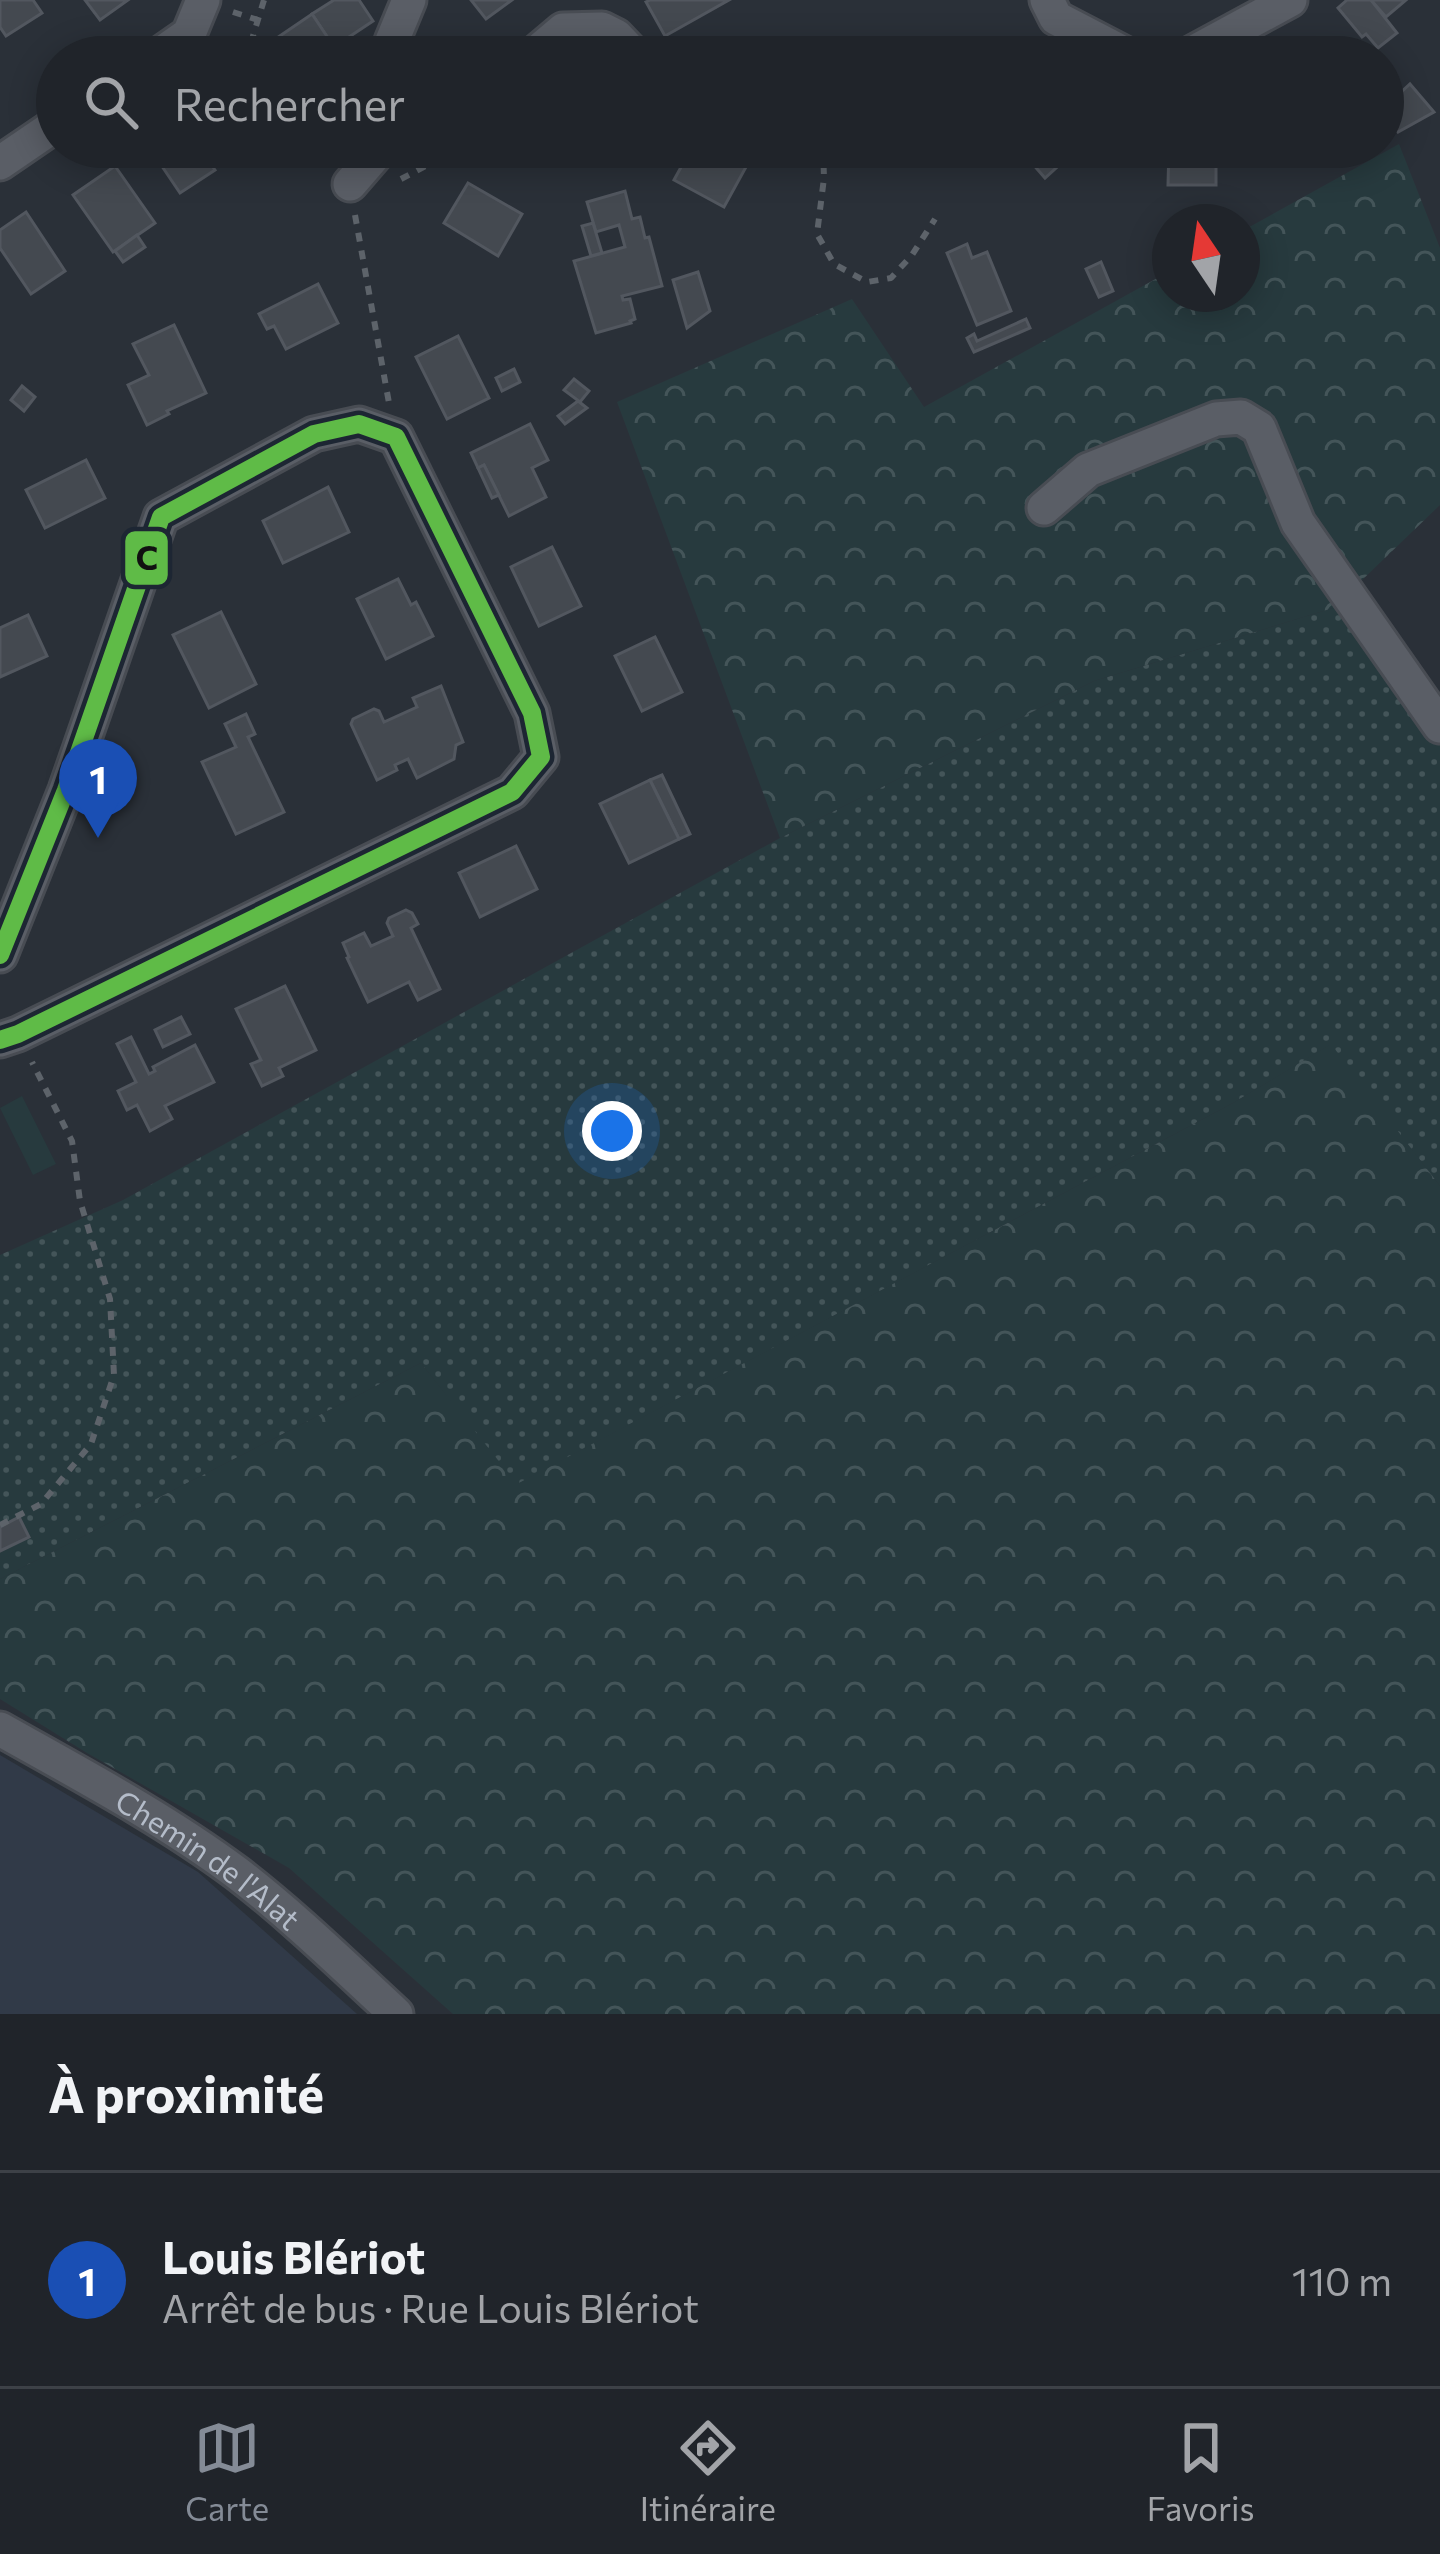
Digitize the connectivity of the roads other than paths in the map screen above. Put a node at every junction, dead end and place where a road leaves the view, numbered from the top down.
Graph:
1 (203, 0) edge
2 (409, 0) edge
3 (1047, 0) edge
4 (1290, 0) edge
5 (595, 15) edge
6 (186, 36) edge
7 (394, 36) edge
8 (555, 36) edge
9 (1091, 36) edge
10 (1224, 36) edge
11 (36, 138) edge
12 (0, 163) edge
13 (368, 168) edge
14 (351, 195) road end
15 (1044, 508) dead end
16 (1440, 726) edge
17 (0, 955) edge
18 (9, 1037) edge
19 (0, 1729) edge
20 (397, 2014) edge

1 - 6 street
2 - 7 street
3 - 9 street
4 - 10 street
5 - 8 street
11 - 12 street
13 - 14 street
15 - 16 street
17 - 18 street
19 - 20 street, Chemin de l'Alat

